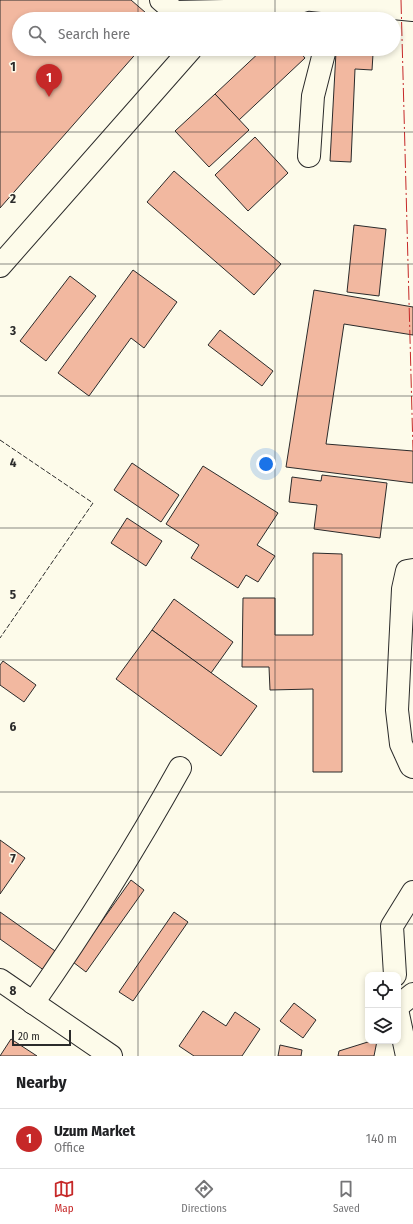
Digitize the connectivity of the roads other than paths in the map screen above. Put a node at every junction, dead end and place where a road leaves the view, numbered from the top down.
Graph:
1 (161, 0) edge
2 (306, 0) edge
3 (312, 0) edge
4 (250, 5) edge
5 (413, 10) edge
6 (335, 11) edge
7 (175, 12) edge
8 (230, 12) edge
9 (185, 56) edge
10 (323, 56) edge
11 (309, 156) dead end
12 (0, 266) edge
13 (413, 570) edge
14 (413, 767) edge
15 (180, 768) dead end
16 (413, 892) edge
17 (395, 972) edge
18 (0, 980) edge
19 (413, 994) edge
20 (33, 1002) junction
21 (401, 1004) edge
22 (401, 1028) edge
23 (111, 1056) edge
24 (407, 1056) edge

1 - 7 main road
2 - 4 main road
3 - 6 main road
4 - 8 main road
5 - 6 main road
9 - 12 main road
10 - 11 main road
13 - 14 main road
15 - 20 main road
16 - 17 main road
18 - 20 main road
19 - 21 main road
20 - 23 main road
22 - 24 main road

